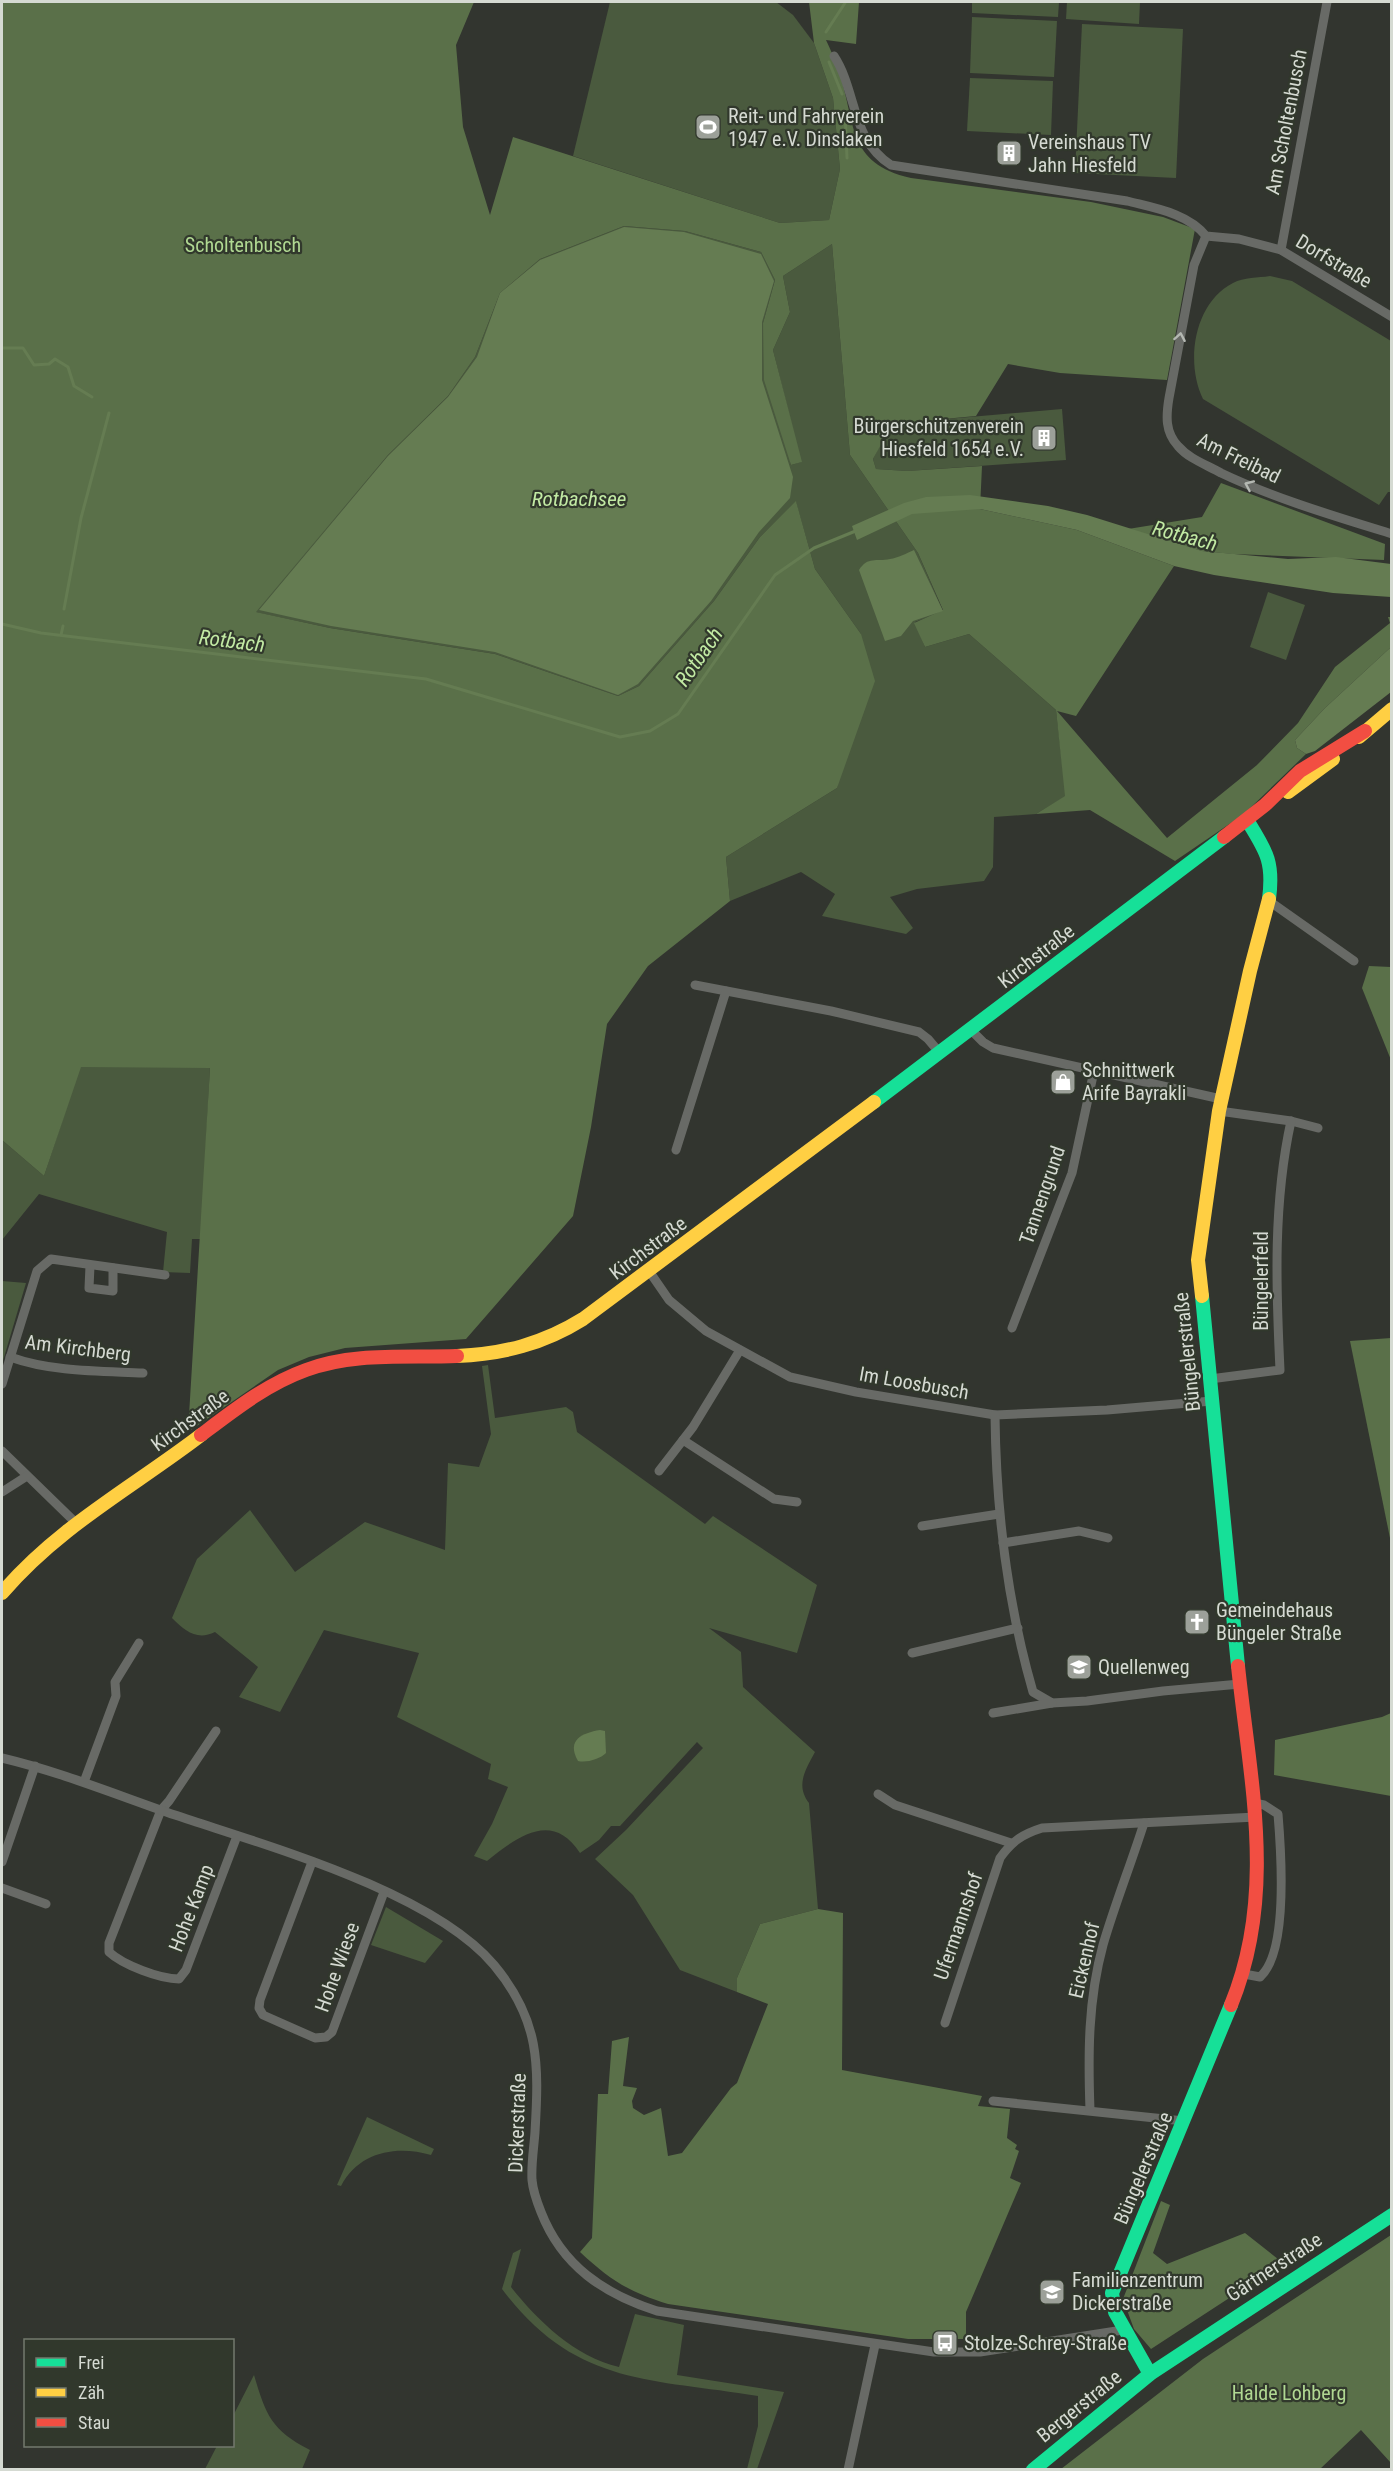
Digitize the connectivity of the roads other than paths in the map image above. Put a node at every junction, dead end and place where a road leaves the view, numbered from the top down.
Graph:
1 (1327, 2) edge
2 (834, 56) dead end
3 (1206, 236) junction
4 (1281, 250) junction
5 (1392, 317) edge
6 (1392, 534) edge
7 (1392, 710) edge
8 (1247, 820) junction
9 (1269, 901) junction
10 (1354, 962) dead end
11 (695, 985) dead end
12 (726, 991) junction
13 (972, 1030) junction
14 (939, 1052) junction
15 (1094, 1071) junction
16 (1220, 1105) junction
17 (1291, 1121) junction
18 (1317, 1128) dead end
19 (676, 1150) dead end
20 (90, 1266) junction
21 (113, 1268) junction
22 (649, 1271) junction
23 (165, 1275) dead end
24 (1012, 1328) dead end
25 (740, 1350) junction
26 (10, 1357) junction
27 (143, 1373) dead end
28 (1210, 1379) junction
29 (2, 1384) edge
30 (1212, 1401) junction
31 (995, 1415) junction
32 (683, 1440) junction
33 (2, 1451) edge
34 (659, 1471) dead end
35 (27, 1476) junction
36 (2, 1491) edge
37 (797, 1502) dead end
38 (999, 1514) junction
39 (77, 1524) junction
40 (922, 1526) dead end
41 (1108, 1538) dead end
42 (1003, 1544) junction
43 (2, 1593) edge
44 (1018, 1628) junction
45 (139, 1643) dead end
46 (912, 1653) dead end
47 (1240, 1684) junction
48 (1052, 1703) junction
49 (993, 1713) dead end
50 (216, 1731) dead end
51 (2, 1758) edge
52 (35, 1766) junction
53 (84, 1782) junction
54 (878, 1794) dead end
55 (161, 1810) junction
56 (1255, 1810) junction
57 (1144, 1823) junction
58 (237, 1836) junction
59 (1011, 1843) junction
60 (2, 1862) edge
61 (312, 1862) junction
62 (2, 1888) edge
63 (384, 1892) junction
64 (46, 1904) dead end
65 (1244, 1974) junction
66 (945, 2023) dead end
67 (993, 2101) dead end
68 (1090, 2110) junction
69 (1184, 2121) junction
70 (1392, 2215) edge
71 (1123, 2330) junction
72 (875, 2345) junction
73 (1150, 2374) junction
74 (848, 2469) edge
75 (1032, 2469) edge

1 - 4 street, Am Scholtenbusch
2 - 3 street
3 - 4 street, Dorfstraße
6 -> 3 street, Am Freibad
4 - 5 street, Dorfstraße
7 - 8 street, Kirchstraße
8 - 9 street, Büngelerstraße
8 - 13 street, Kirchstraße
9 - 10 street
9 - 16 street, Büngelerstraße
11 - 12 street
12 - 14 street
12 - 19 street
13 - 14 street, Kirchstraße
13 - 15 street
14 - 22 street, Kirchstraße
15 - 16 street
15 - 24 street, Tannengrund
16 - 17 street
16 - 28 street, Büngelerstraße
17 - 18 street
17 - 28 street, Büngelerfeld
20 - 21 street, Am Kirchberg
20 - 21 street
20 - 26 street, Am Kirchberg
21 - 23 street, Am Kirchberg
22 - 25 street, Im Loosbusch
22 - 39 street, Kirchstraße
25 - 31 street, Im Loosbusch
25 - 32 street
26 - 27 street, Am Kirchberg
26 - 29 street, Am Kirchberg
28 - 30 street, Büngelerstraße
30 - 31 street, Im Loosbusch
30 - 47 street, Büngelerstraße
31 - 38 street
32 - 34 street
32 - 37 street
33 - 35 street
35 - 36 street
35 - 39 street
38 - 40 street
38 - 42 street
39 - 43 street, Kirchstraße
41 - 42 street
42 - 44 street
44 - 46 street
44 - 48 street
45 - 53 street
47 - 48 street
47 - 56 street, Büngelerstraße
48 - 49 street
50 - 55 street
51 - 52 street, Dickerstraße
52 - 53 street, Dickerstraße
52 - 60 street
53 - 55 street, Dickerstraße
54 - 59 street
55 - 58 street, Dickerstraße
55 - 58 street, Hohe Kamp
56 - 57 street
56 - 65 street, Büngelerstraße
56 - 65 street
57 - 59 street
57 - 68 street, Eickenhof
58 - 61 street, Dickerstraße
59 - 66 street, Ufermannshof
61 - 63 street, Dickerstraße
61 - 63 street, Hohe Wiese
62 - 64 street
63 - 72 street, Dickerstraße
65 - 69 street, Büngelerstraße
67 - 68 street
68 - 69 street
69 - 71 street, Büngelerstraße
70 - 73 street, Gärtnerstraße
71 - 72 street, Dickerstraße
71 - 73 street, Büngelerstraße
72 - 74 street
73 - 75 street, Bergerstraße

